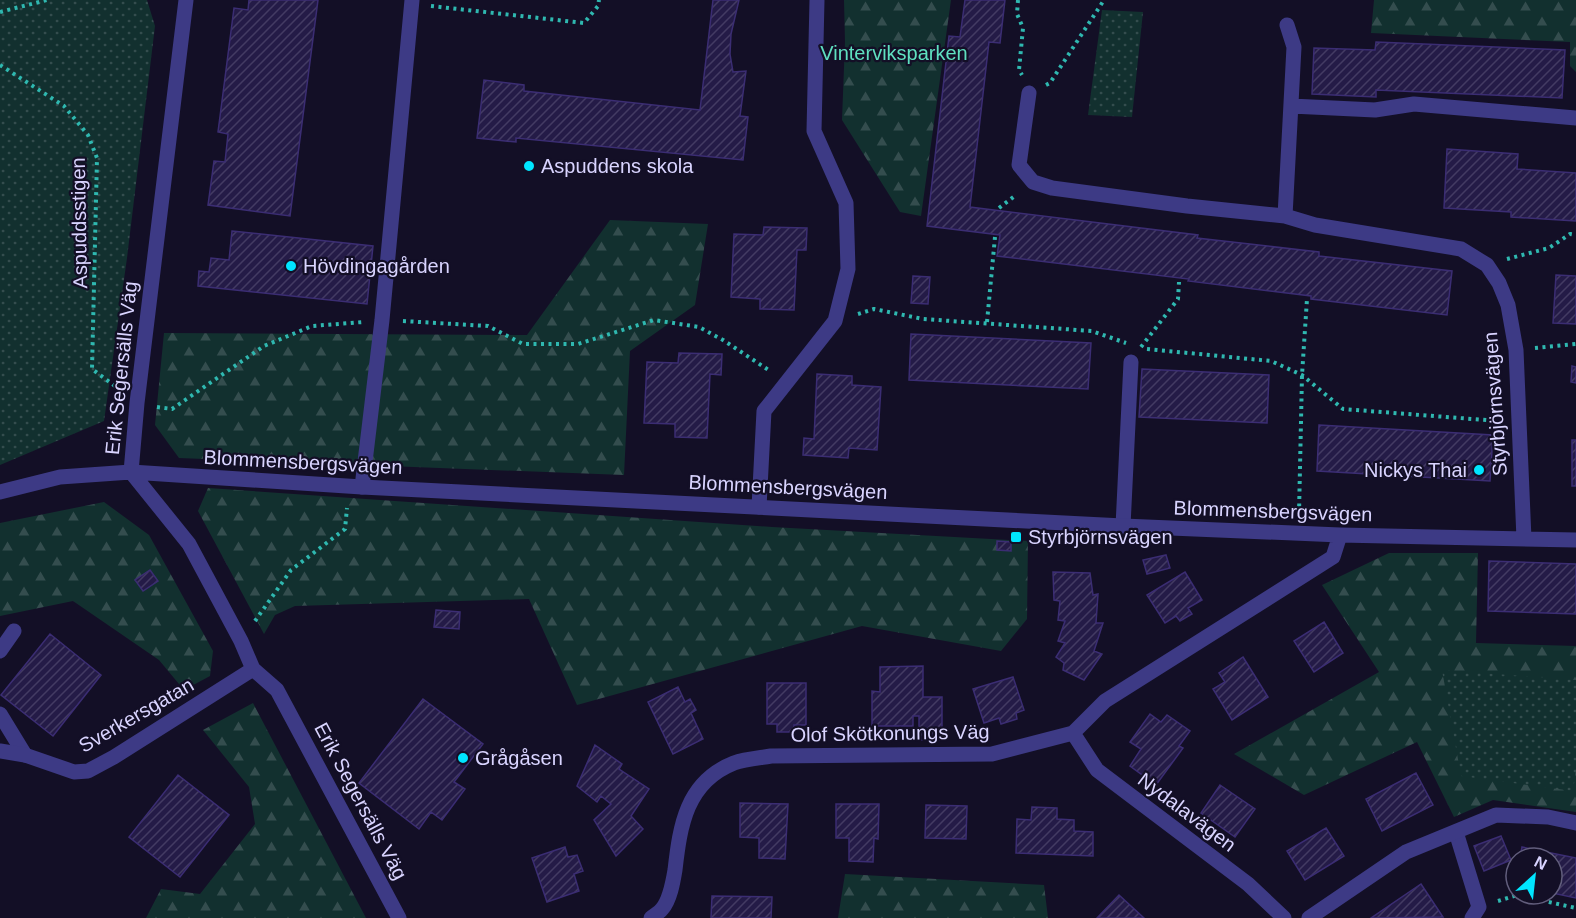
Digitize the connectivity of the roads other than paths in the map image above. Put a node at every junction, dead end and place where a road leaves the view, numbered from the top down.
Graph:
1 (186, 0) edge
2 (817, 0) edge
3 (412, 2) edge
4 (1287, 25) dead end
5 (1029, 93) road end
6 (1290, 106) junction
7 (1576, 118) edge
8 (1285, 216) junction
9 (1131, 362) road end
10 (131, 472) junction
11 (356, 486) junction
12 (0, 492) edge
13 (759, 507) junction
14 (1123, 526) junction
15 (1340, 535) junction
16 (1524, 539) junction
17 (1576, 540) edge
18 (15, 631) dead end
19 (0, 651) edge
20 (253, 669) junction
21 (0, 714) edge
22 (1073, 733) junction
23 (0, 751) edge
24 (25, 755) junction
25 (1576, 823) edge
26 (1456, 832) junction
27 (1476, 912) edge
28 (660, 915) edge
29 (399, 918) edge
30 (1284, 918) edge
31 (1309, 918) edge

1 - 10 street, Erik Segersälls Väg
2 - 13 street
3 - 11 street
4 - 6 street
5 - 8 street, Styrbjörnsvägen
6 - 7 street
6 - 8 street
8 - 16 street, Styrbjörnsvägen
9 - 14 street
10 - 11 street, Blommensbergsvägen
10 - 12 street, Blommensbergsvägen
10 - 20 street, Erik Segersälls Väg
11 - 13 street, Blommensbergsvägen
13 - 14 street, Blommensbergsvägen
14 - 15 street, Blommensbergsvägen
15 - 16 street, Blommensbergsvägen
15 - 22 street
16 - 17 street, Blommensbergsvägen
18 - 19 street
20 - 24 street, Sverkersgatan
20 - 29 street, Erik Segersälls Väg
21 - 24 street
22 - 28 street, Olof Skötkonungs Väg
22 - 30 street, Nydalavägen
23 - 24 street, Sverkersgatan
25 - 26 street
26 - 27 street
26 - 31 street

